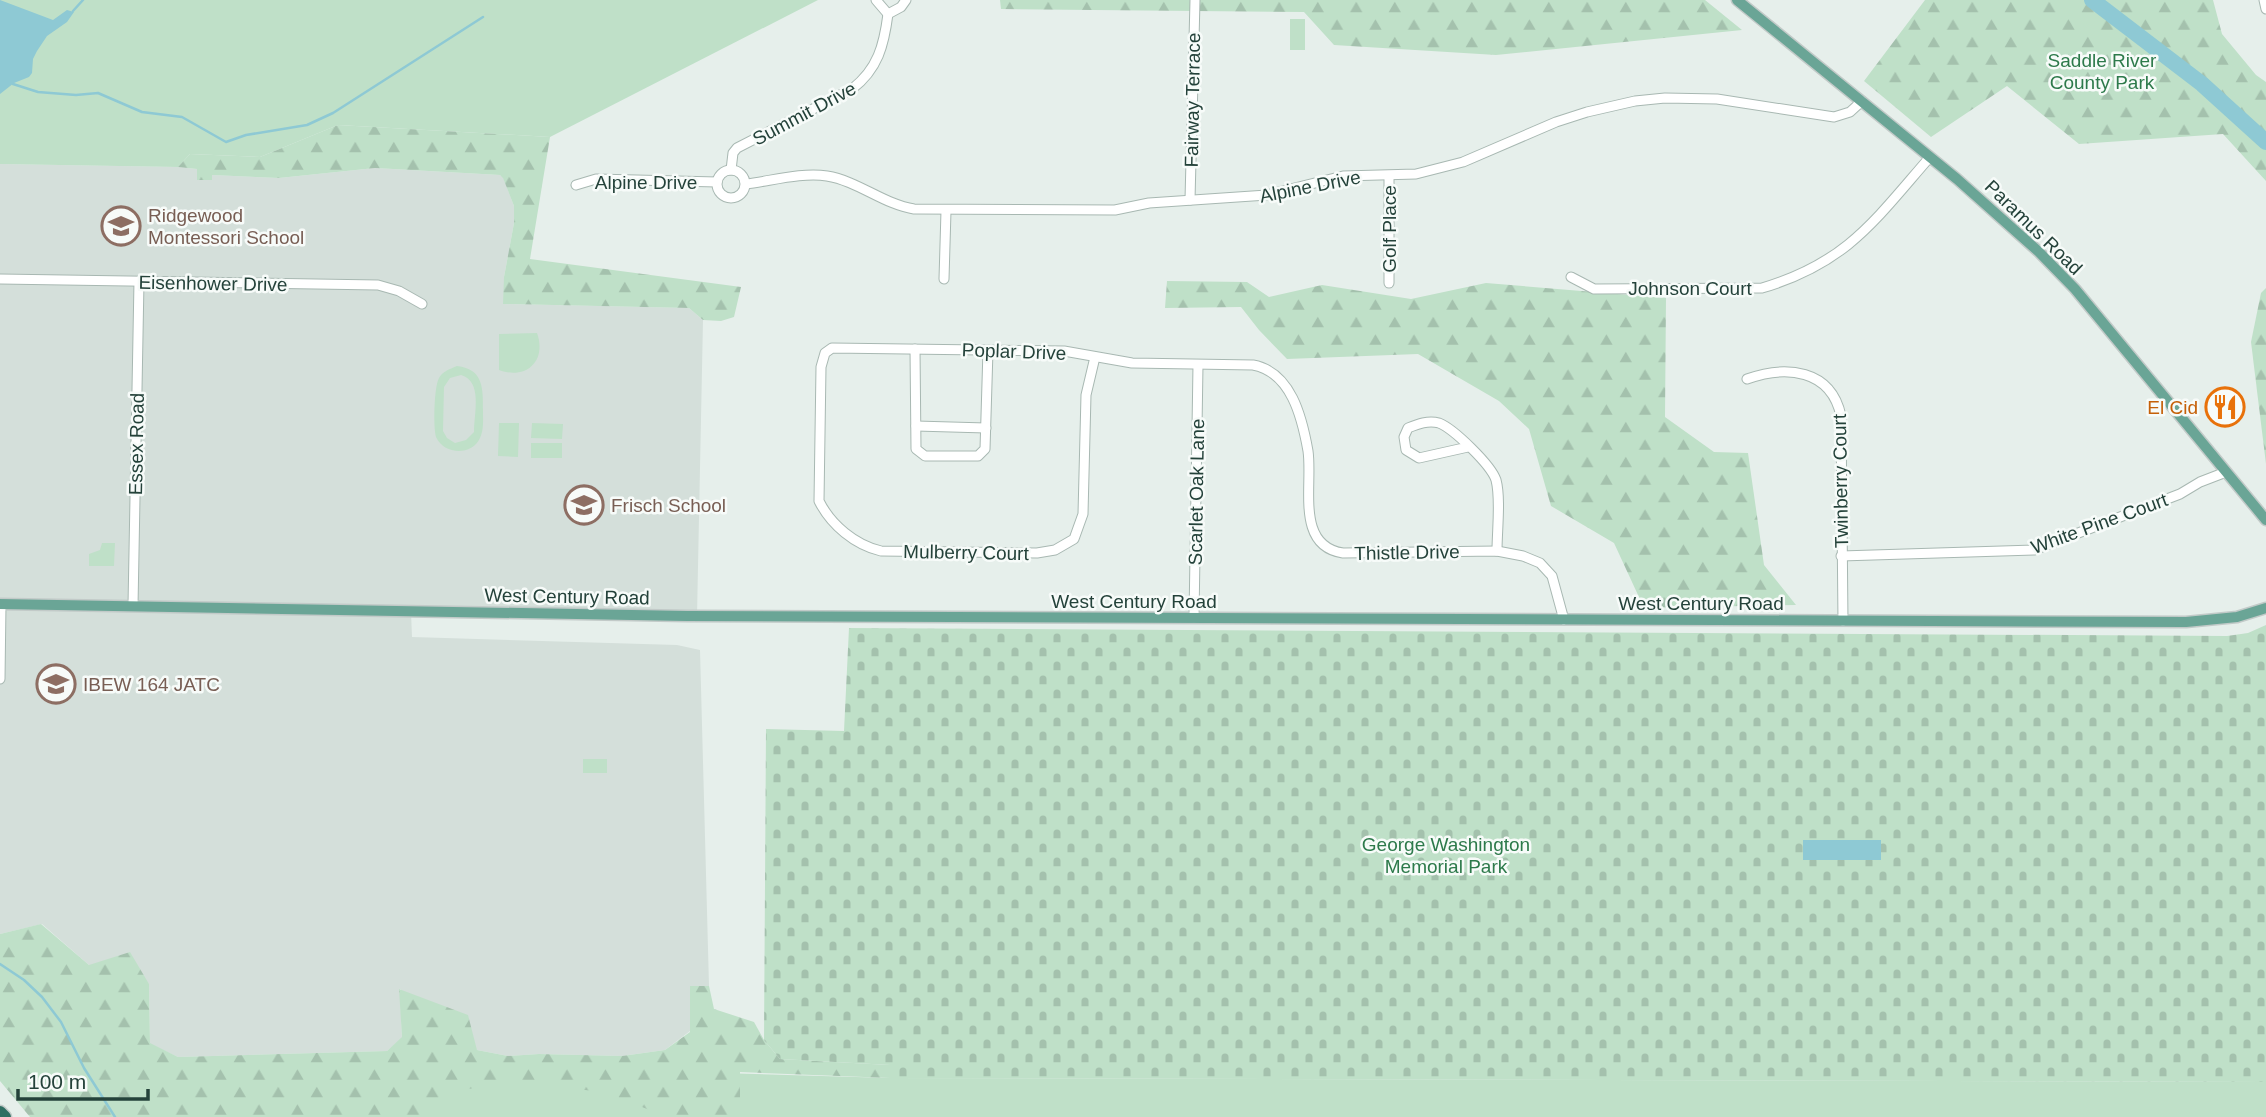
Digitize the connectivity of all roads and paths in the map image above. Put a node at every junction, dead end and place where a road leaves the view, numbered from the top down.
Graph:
1 (876, 0) edge
2 (906, 0) edge
3 (1195, 0) edge
4 (1737, 0) edge
5 (2264, 0) edge
6 (2266, 9) edge
7 (888, 14) junction
8 (1862, 101) junction
9 (1930, 157) junction
10 (731, 170) junction
11 (1389, 176) junction
12 (717, 182) junction
13 (746, 184) junction
14 (576, 185) dead end
15 (1190, 200) junction
16 (946, 211) junction
17 (1571, 277) dead end
18 (0, 279) edge
19 (944, 279) dead end
20 (139, 281) junction
21 (1389, 283) dead end
22 (422, 304) dead end
23 (915, 349) junction
24 (988, 350) junction
25 (1096, 357) junction
26 (1198, 365) junction
27 (821, 374) joint
28 (1747, 379) dead end
29 (1293, 398) joint
30 (916, 426) junction
31 (986, 428) junction
32 (1468, 447) junction
33 (2226, 472) junction
34 (2266, 520) edge
35 (1497, 551) junction
36 (1841, 556) junction
37 (0, 604) edge
38 (133, 606) junction
39 (2266, 608) edge
40 (1194, 618) junction
41 (1564, 620) junction
42 (1843, 621) junction
43 (0, 680) edge
44 (0, 1112) edge
45 (5, 1117) edge

1 - 7 street
2 - 7 street
3 - 15 street, Fairway Terrace
4 - 8 main road, Paramus Road
5 - 6 street
7 - 10 street, Summit Drive
8 - 9 main road, Paramus Road
8 - 11 street, Alpine Drive
9 - 17 street, Johnson Court
9 - 33 main road, Paramus Road
10 - 12 street
10 - 13 street
11 - 15 street, Alpine Drive
11 - 21 street, Golf Place
12 - 13 street
12 - 14 street, Alpine Drive
13 - 16 street, Alpine Drive
15 - 16 street, Alpine Drive
16 - 19 street
18 - 20 street, Eisenhower Drive
20 - 22 street, Eisenhower Drive
20 - 38 street, Essex Road
23 - 24 street, Poplar Drive
23 - 27 street, Poplar Drive
23 - 30 street
24 - 25 street, Poplar Drive
24 - 31 street
25 - 26 street, Poplar Drive
25 - 27 street, Mulberry Court
26 - 29 street, Poplar Drive
26 - 40 street, Scarlet Oak Lane
28 - 36 street, Twinberry Court
29 - 35 street, Thistle Drive
30 - 31 street
30 - 31 street
32 - 32 street
32 - 35 street
33 - 34 main road, Paramus Road
33 - 36 street, White Pine Court
35 - 41 street, Thistle Drive
36 - 42 street, Twinberry Court
37 - 38 main road, West Century Road
37 - 43 street
38 - 40 main road, West Century Road
39 - 42 main road, West Century Road
40 - 41 main road, West Century Road
41 - 42 main road, West Century Road
44 - 45 highway

